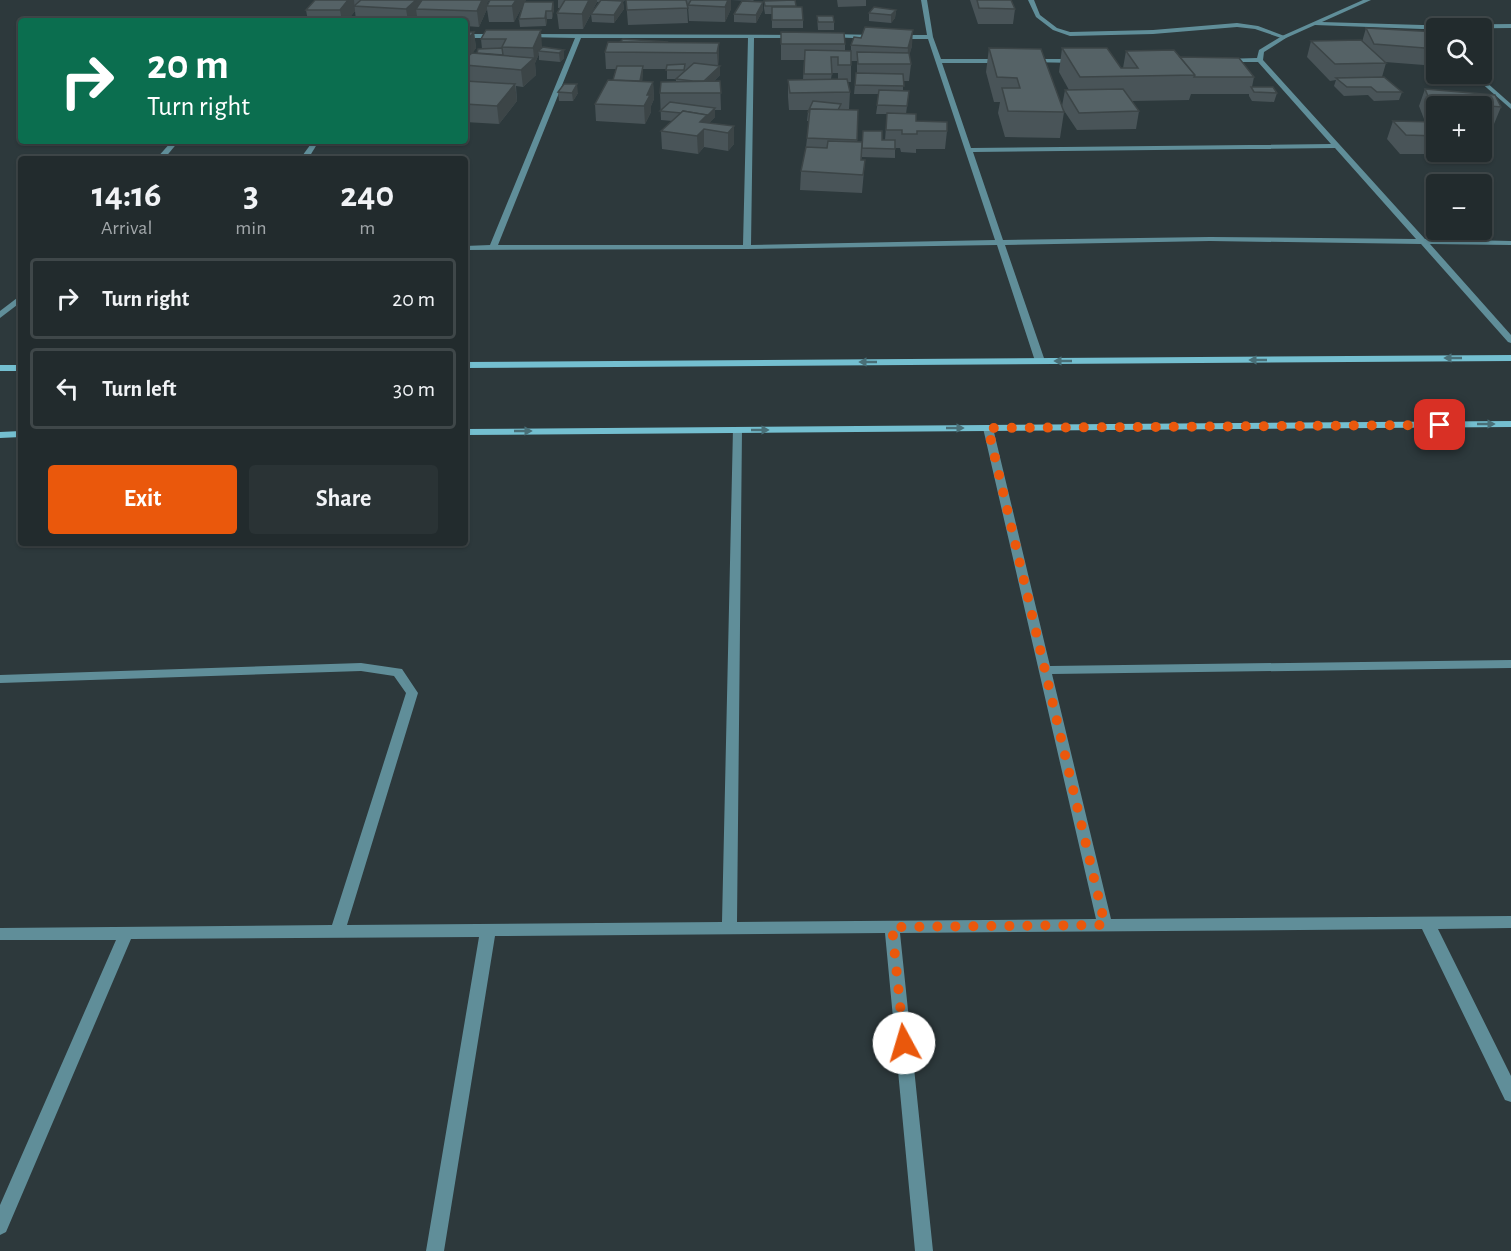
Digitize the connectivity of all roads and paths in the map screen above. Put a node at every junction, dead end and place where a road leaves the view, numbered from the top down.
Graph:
1 (924, 0) edge
2 (1031, 0) edge
3 (1368, 0) edge
4 (1313, 24) junction
5 (1511, 26) edge
6 (1422, 27) junction
7 (1426, 30) edge
8 (468, 36) edge
9 (510, 36) edge
10 (522, 36) edge
11 (578, 36) junction
12 (751, 36) junction
13 (810, 36) edge
14 (822, 36) edge
15 (882, 37) edge
16 (894, 37) edge
17 (930, 37) junction
18 (1284, 37) junction
19 (1212, 60) edge
20 (1260, 60) junction
21 (938, 61) junction
22 (1009, 61) edge
23 (1021, 61) edge
24 (1081, 61) edge
25 (1486, 84) edge
26 (1511, 106) edge
27 (173, 144) edge
28 (1336, 146) junction
29 (969, 150) junction
30 (163, 156) edge
31 (1420, 241) junction
32 (1001, 243) junction
33 (1511, 243) edge
34 (747, 247) junction
35 (468, 248) edge
36 (494, 248) junction
37 (18, 300) edge
38 (0, 315) edge
39 (1511, 340) edge
40 (1511, 358) edge
41 (1041, 361) junction
42 (468, 365) edge
43 (0, 368) edge
44 (18, 368) edge
45 (1511, 424) edge
46 (988, 428) junction
47 (737, 430) junction
48 (468, 432) edge
49 (18, 434) edge
50 (0, 435) edge
51 (1511, 664) edge
52 (1046, 670) junction
53 (0, 679) edge
54 (1511, 922) edge
55 (1427, 923) junction
56 (1105, 925) junction
57 (892, 927) junction
58 (729, 928) junction
59 (488, 930) junction
60 (338, 931) junction
61 (126, 933) junction
62 (0, 934) edge
63 (1511, 1094) edge
64 (0, 1226) edge
65 (435, 1251) edge
66 (924, 1251) edge

1 - 17 street
2 - 18 street
3 - 4 street
4 - 6 street
4 - 18 street
5 - 6 street
6 - 7 street
8 - 9 street
10 - 11 street
11 - 12 street
11 - 36 street
12 - 13 street
12 - 34 street
14 - 15 street
16 - 17 street
17 - 21 street
18 - 20 street
19 - 20 street
20 - 28 street
21 - 22 street
21 - 29 street
23 - 24 street
25 - 26 street
27 - 30 street
28 - 29 street
28 - 31 street
29 - 32 street
31 - 32 street
31 - 33 street
31 - 39 street
32 - 34 street
32 - 41 street
34 - 36 street
35 - 36 street
37 - 38 street
40 -> 41 main road
41 -> 42 main road
43 - 44 main road
46 -> 45 main road
47 -> 46 main road
46 - 52 street
48 -> 47 main road
47 - 58 street
49 - 50 main road
51 - 52 street
52 - 56 street
53 - 60 street
54 - 55 street
55 - 56 street
55 - 63 street
56 - 57 street
57 - 58 street
57 - 66 street
58 - 59 street
59 - 60 street
59 - 65 street
60 - 61 street
61 - 62 street
61 - 64 street

